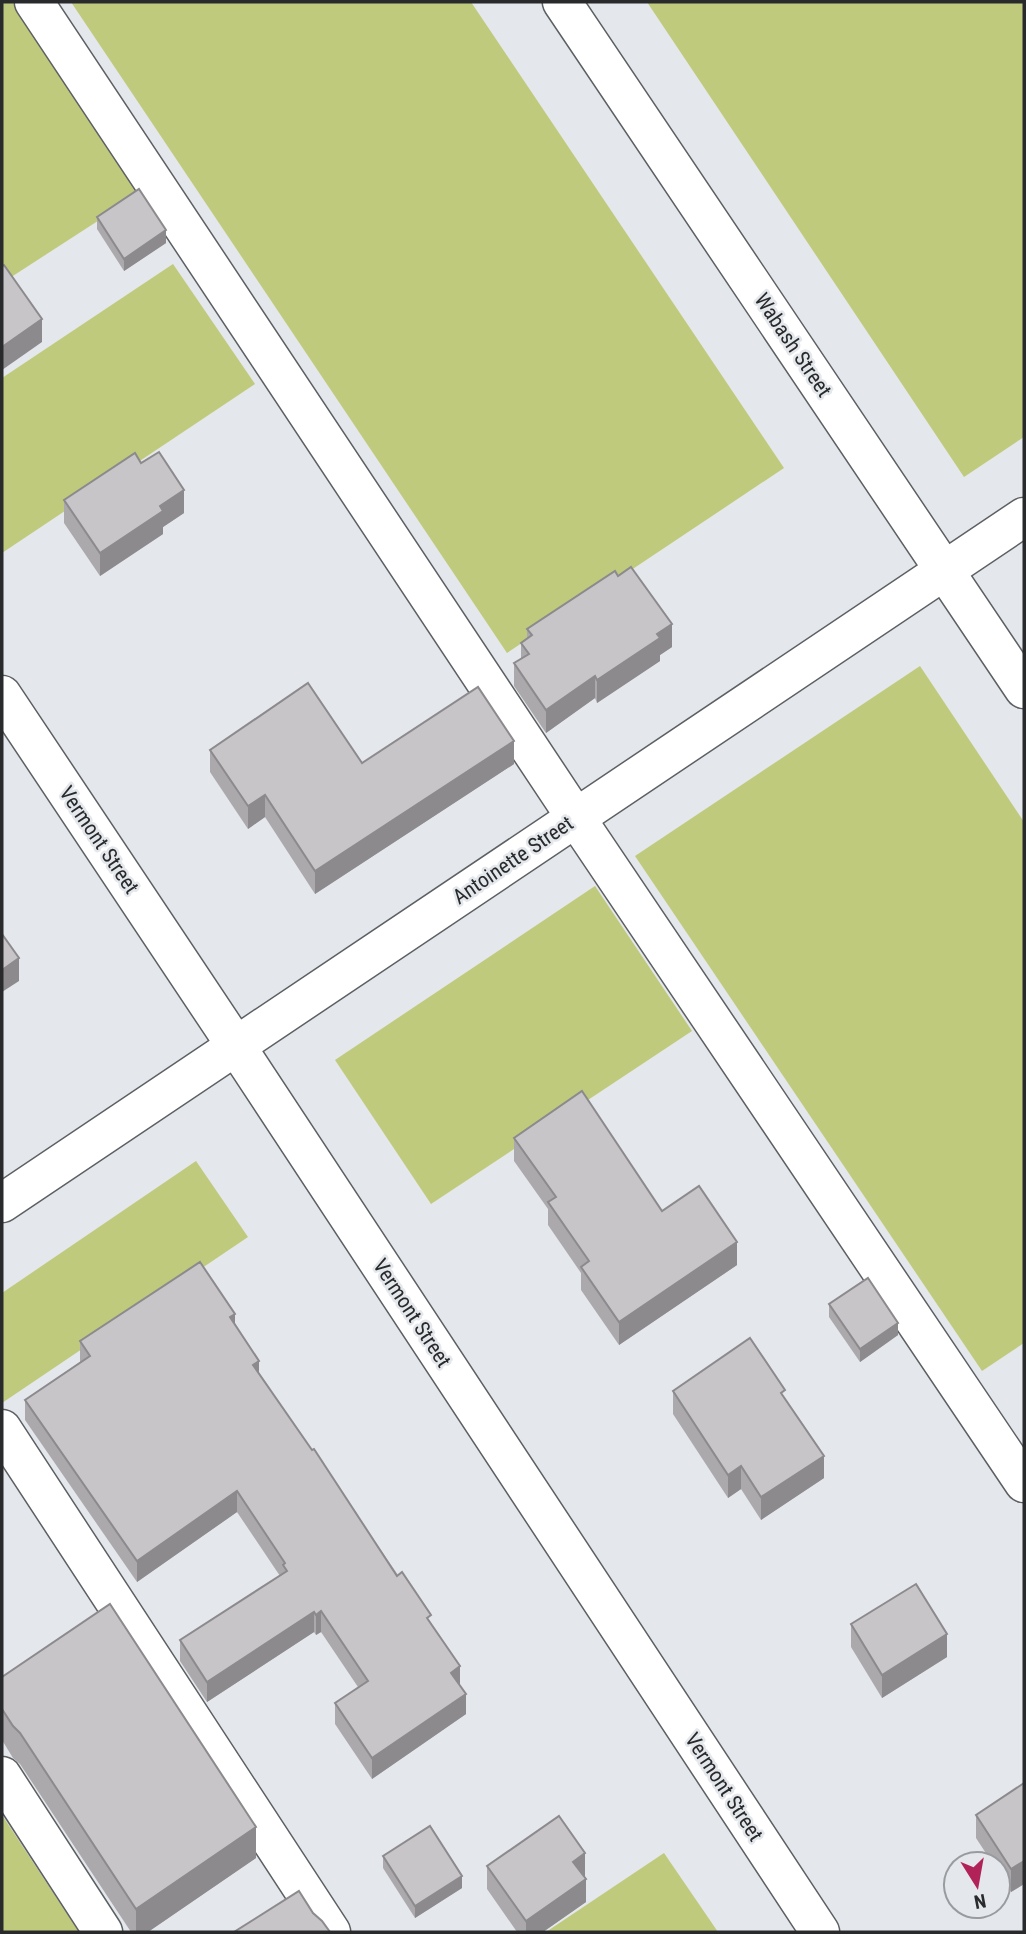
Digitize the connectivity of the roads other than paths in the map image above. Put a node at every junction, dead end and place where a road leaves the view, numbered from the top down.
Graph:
1 (34, 2) edge
2 (562, 2) edge
3 (1024, 517) edge
4 (945, 570) junction
5 (1024, 689) edge
6 (2, 695) edge
7 (576, 818) junction
8 (236, 1046) junction
9 (2, 1203) edge
10 (2, 1429) edge
11 (1024, 1483) edge
12 (2, 1776) edge
13 (103, 1932) edge
14 (331, 1932) edge
15 (820, 1932) edge

1 - 7 street
2 - 4 street, Wabash Street
3 - 4 street, Antoinette Street
4 - 5 street, Wabash Street
4 - 7 street, Antoinette Street
6 - 8 street, Vermont Street
7 - 8 street, Antoinette Street
7 - 11 street
8 - 9 street, Antoinette Street
8 - 15 street, Vermont Street
10 - 14 street
12 - 13 street

